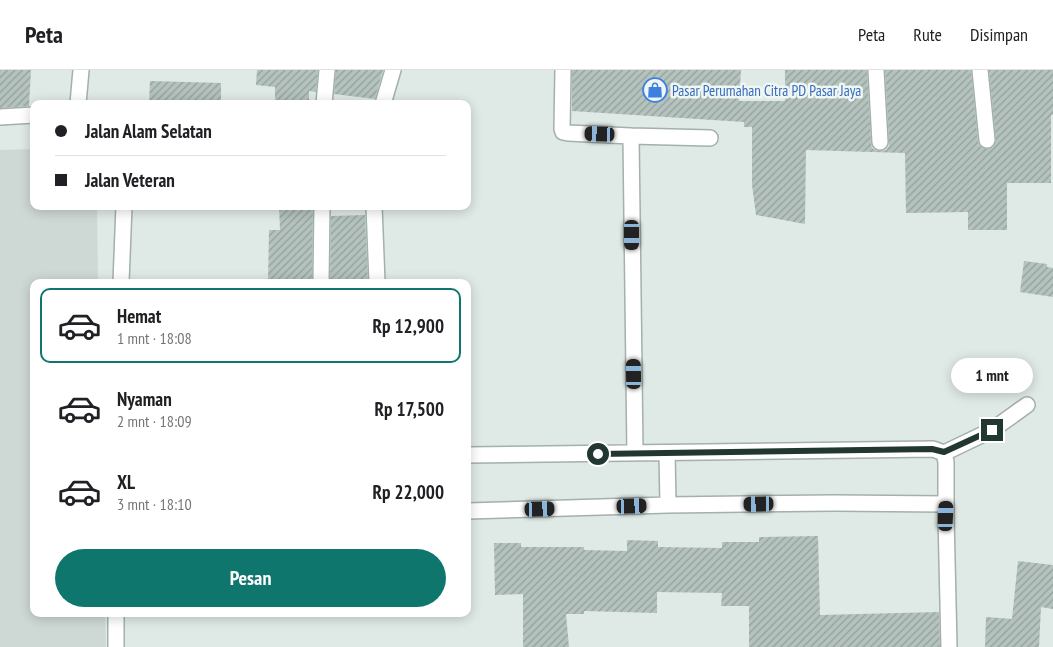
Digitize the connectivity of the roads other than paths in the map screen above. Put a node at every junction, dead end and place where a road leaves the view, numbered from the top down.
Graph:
1 (81, 70) edge
2 (326, 70) edge
3 (393, 70) edge
4 (563, 70) edge
5 (876, 70) edge
6 (980, 70) edge
7 (78, 100) edge
8 (324, 100) edge
9 (384, 100) edge
10 (30, 115) edge
11 (0, 117) edge
12 (631, 136) junction
13 (710, 138) dead end
14 (987, 140) dead end
15 (880, 142) dead end
16 (124, 210) edge
17 (322, 210) edge
18 (374, 210) edge
19 (121, 279) edge
20 (321, 279) edge
21 (376, 279) edge
22 (1027, 405) dead end
23 (666, 452) junction
24 (944, 452) junction
25 (471, 454) edge
26 (635, 454) junction
27 (946, 504) junction
28 (668, 505) junction
29 (471, 511) edge
30 (116, 617) edge
31 (116, 647) edge
32 (949, 647) edge

1 - 7 street
2 - 8 street
3 - 9 street
4 - 12 street
5 - 15 street
6 - 14 street
10 - 11 street
12 - 13 street
12 - 26 street
16 - 19 street
17 - 20 street
18 - 21 street
22 - 24 street
23 - 24 street
23 - 26 street
23 - 28 street
24 - 27 street
25 - 26 street
27 - 28 street
27 - 32 street
28 - 29 street
30 - 31 street

